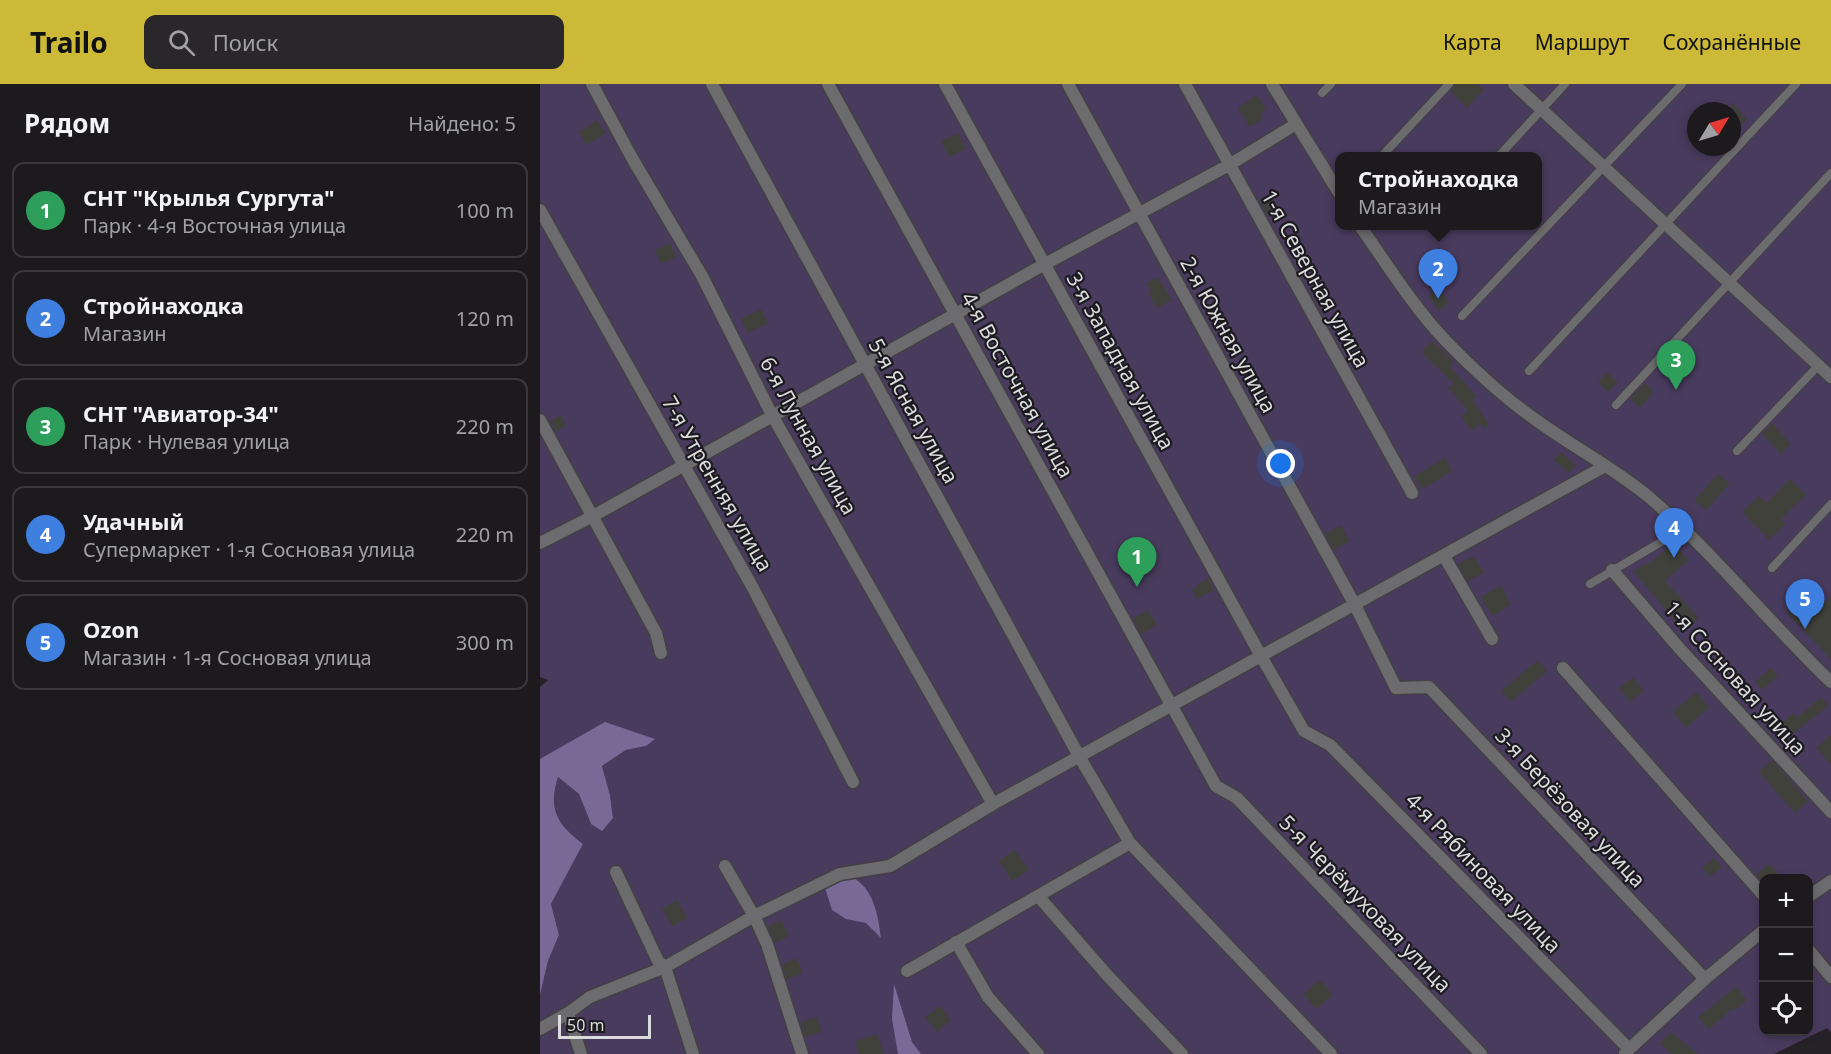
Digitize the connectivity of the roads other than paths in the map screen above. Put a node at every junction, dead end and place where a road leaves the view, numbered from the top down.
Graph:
1 (592, 84) edge
2 (712, 84) edge
3 (828, 84) edge
4 (945, 84) edge
5 (1068, 84) edge
6 (1185, 84) edge
7 (1272, 84) edge
8 (1331, 84) edge
9 (1449, 84) edge
10 (1514, 84) edge
11 (1565, 84) edge
12 (1682, 84) edge
13 (1796, 84) edge
14 (1322, 93) dead end
15 (1541, 110) junction
16 (1296, 124) junction
17 (1385, 152) edge
18 (1502, 152) edge
19 (1228, 165) junction
20 (1605, 166) junction
21 (1831, 173) edge
22 (1335, 187) edge
23 (540, 210) edge
24 (1139, 214) junction
25 (1666, 225) junction
26 (1364, 230) edge
27 (1045, 264) junction
28 (1728, 284) junction
29 (956, 314) junction
30 (1462, 316) dead end
31 (866, 365) junction
32 (1818, 366) junction
33 (1529, 371) dead end
34 (1830, 375) edge
35 (1616, 405) dead end
36 (771, 415) junction
37 (540, 420) edge
38 (1737, 452) dead end
39 (683, 466) junction
40 (1605, 466) junction
41 (1412, 493) dead end
42 (1831, 504) edge
43 (593, 516) junction
44 (1683, 529) junction
45 (540, 543) edge
46 (1444, 556) junction
47 (1772, 568) dead end
48 (1612, 570) junction
49 (1590, 584) dead end
50 (1355, 605) junction
51 (1492, 639) dead end
52 (661, 653) dead end
53 (1261, 656) junction
54 (1563, 668) dead end
55 (1831, 682) edge
56 (1396, 688) joint
57 (1173, 706) junction
58 (1304, 731) joint
59 (1079, 756) junction
60 (853, 782) dead end
61 (1216, 786) joint
62 (993, 804) junction
63 (1831, 812) edge
64 (1130, 843) junction
65 (725, 866) dead end
66 (616, 872) dead end
67 (1831, 881) edge
68 (1759, 890) edge
69 (1813, 894) edge
70 (1039, 897) junction
71 (754, 916) junction
72 (1759, 934) edge
73 (956, 942) junction
74 (1813, 954) edge
75 (665, 967) junction
76 (907, 971) dead end
77 (1831, 977) edge
78 (1705, 979) junction
79 (567, 1013) junction
80 (540, 1029) edge
81 (1626, 1051) edge
82 (581, 1054) edge
83 (693, 1054) edge
84 (802, 1054) edge
85 (1038, 1054) edge
86 (1182, 1054) edge
87 (1331, 1054) edge
88 (1481, 1054) edge

1 - 36 street, 6-я Лунная улица
2 - 31 street, 5-я Ясная улица
3 - 29 street, 4-я Восточная улица
4 - 27 street, 3-я Западная улица
5 - 24 street, 2-я Южная улица
6 - 19 street, 1-я Северная улица
7 - 16 street
8 - 14 lane
9 - 17 lane
10 - 15 street
11 - 15 lane
12 - 20 lane
13 - 25 lane
15 - 18 lane
15 - 20 street
16 - 19 street
16 - 22 street
19 - 24 street
19 - 41 street, 1-я Северная улица
20 - 25 street
20 - 30 lane
21 - 28 lane
23 - 39 street, 7-я Утренняя улица
24 - 27 street
24 - 50 street, 2-я Южная улица
25 - 28 street
25 - 33 lane
26 - 40 street
27 - 29 street
27 - 53 street, 3-я Западная улица
28 - 32 street
28 - 35 lane
29 - 31 street
29 - 57 street, 4-я Восточная улица
31 - 36 street
31 - 59 street, 5-я Ясная улица
32 - 34 street
32 - 38 lane
36 - 39 street
36 - 62 street, 6-я Лунная улица
37 - 43 street
39 - 43 street
39 - 60 street, 7-я Утренняя улица
40 - 44 street
40 - 46 street
42 - 47 lane
43 - 45 street
43 - 52 street
44 - 48 lane
44 - 55 street
46 - 50 street
46 - 51 street
48 - 49 lane
48 - 63 street, 1-я Сосновая улица
50 - 53 street
50 - 56 street, 2-я Южная улица
53 - 57 street
53 - 58 street, 3-я Западная улица
54 - 68 street
56 - 78 street, 3-я Берёзовая улица
57 - 59 street
57 - 61 street, 4-я Восточная улица
58 - 81 street, 4-я Рябиновая улица
59 - 62 street
59 - 64 street, 5-я Ясная улица
61 - 88 street, 5-я Черёмуховая улица
62 - 71 street
64 - 70 street
64 - 87 street, 5-я Ясная улица
65 - 71 street
66 - 75 street
67 - 69 street
70 - 73 street
70 - 86 street
71 - 75 street
71 - 84 street
72 - 78 street
73 - 76 street
73 - 85 street
74 - 77 street
75 - 79 street
75 - 83 street
78 - 81 street
79 - 80 street
79 - 82 street

